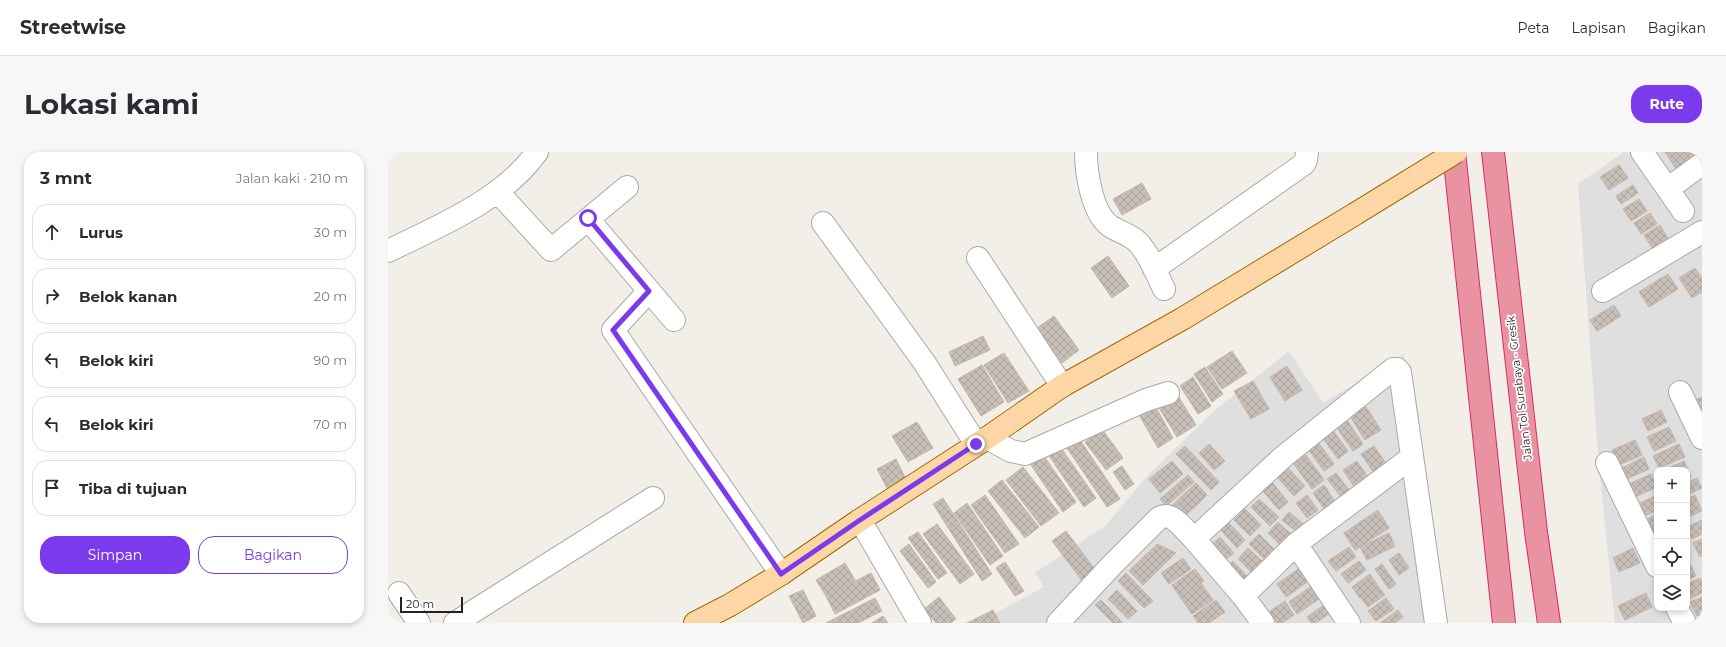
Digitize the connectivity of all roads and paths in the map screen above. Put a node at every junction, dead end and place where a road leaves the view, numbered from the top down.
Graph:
1 (537, 152) edge
2 (1086, 152) edge
3 (1307, 152) edge
4 (1455, 152) edge
5 (1493, 152) edge
6 (1642, 152) edge
7 (1702, 164) edge
8 (627, 187) dead end
9 (1669, 188) junction
10 (497, 191) junction
11 (1683, 211) dead end
12 (588, 218) junction
13 (823, 223) dead end
14 (1701, 236) edge
15 (388, 251) edge
16 (978, 258) dead end
17 (1154, 269) junction
18 (1164, 290) dead end
19 (649, 291) junction
20 (1603, 291) dead end
21 (674, 320) dead end
22 (1062, 386) junction
23 (1680, 392) dead end
24 (1168, 393) dead end
25 (1702, 438) edge
26 (981, 441) junction
27 (1412, 457) junction
28 (1607, 463) dead end
29 (653, 498) dead end
30 (860, 520) junction
31 (1194, 539) junction
32 (1296, 544) junction
33 (1654, 560) edge
34 (781, 574) junction
35 (399, 593) dead end
36 (1244, 596) junction
37 (1679, 611) edge
38 (419, 623) edge
39 (455, 623) edge
40 (695, 623) edge
41 (920, 623) edge
42 (1058, 623) edge
43 (1263, 623) edge
44 (1349, 623) edge
45 (1436, 623) edge
46 (1504, 623) edge
47 (1549, 623) edge
48 (1685, 623) edge

1 - 10 street
2 - 17 street
3 - 17 street
4 - 22 main road, bridge
4 - 46 highway
5 - 47 highway, Jalan Tol Surabaya - Gresik
6 - 9 street
7 - 9 street
8 - 12 street
9 - 11 street
10 - 12 street
10 - 15 street
12 - 19 street
13 - 26 street
14 - 20 street
16 - 22 street
17 - 18 street
19 - 21 street
19 - 34 street
22 - 26 main road
23 - 25 street
24 - 26 street
26 - 30 main road
27 - 31 street
27 - 32 street
27 - 45 street
28 - 33 street
29 - 39 street
30 - 34 main road
30 - 41 street
31 - 36 street
31 - 42 street
32 - 36 street
32 - 44 street
34 - 40 main road
35 - 38 street
36 - 43 street
37 - 48 street

